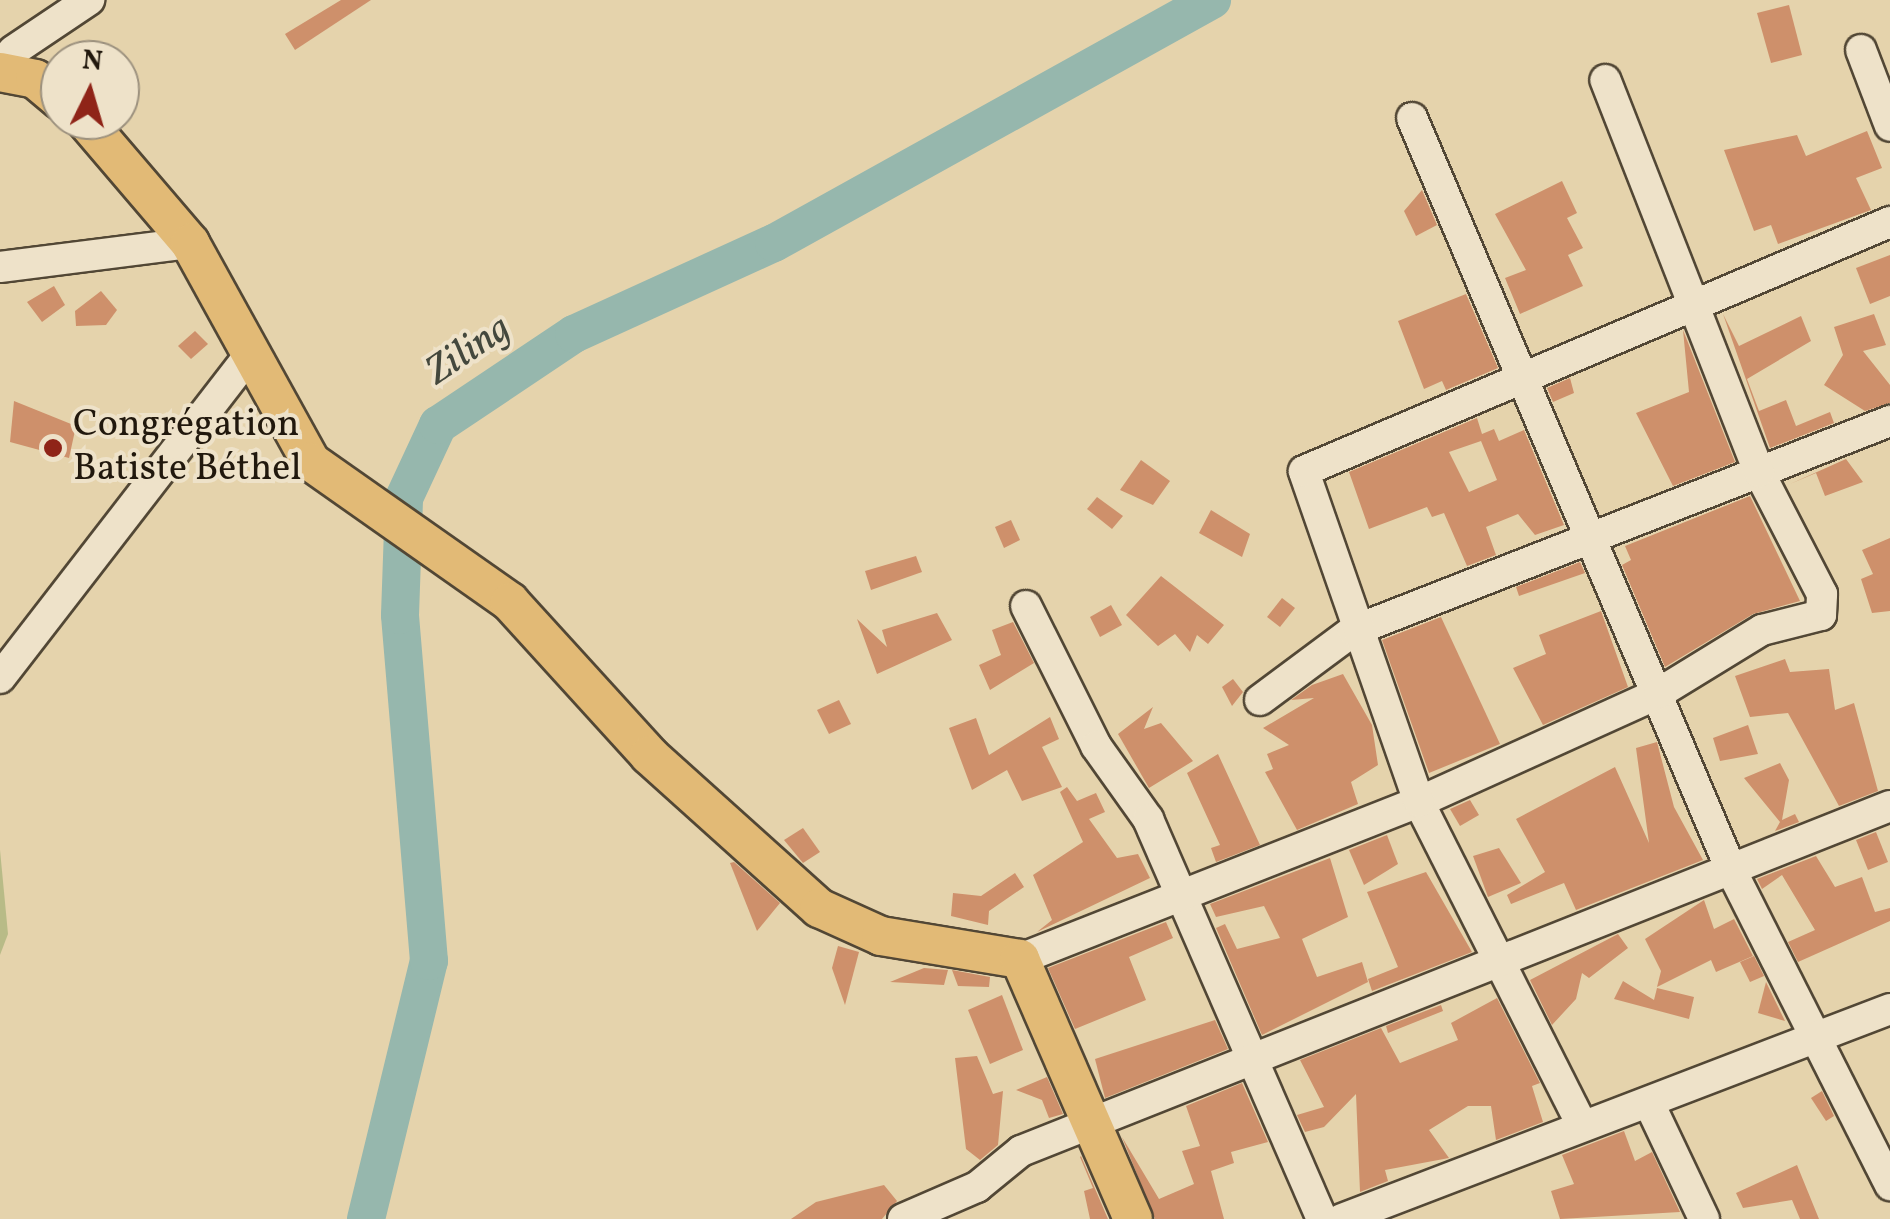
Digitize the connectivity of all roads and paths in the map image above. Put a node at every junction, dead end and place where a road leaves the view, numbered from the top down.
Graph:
1 (89, 0) edge
2 (1861, 50) dead end
3 (22, 68) edge
4 (1605, 80) dead end
5 (1412, 118) dead end
6 (1890, 126) edge
7 (102, 140) edge
8 (1890, 222) edge
9 (190, 243) junction
10 (0, 267) edge
11 (1693, 306) junction
12 (249, 356) junction
13 (1519, 378) junction
14 (1890, 422) edge
15 (1759, 472) junction
16 (1593, 541) junction
17 (1026, 606) dead end
18 (1353, 631) junction
19 (0, 678) edge
20 (1659, 693) junction
21 (1260, 700) dead end
22 (1419, 802) junction
23 (1890, 806) edge
24 (1732, 872) junction
25 (1183, 892) junction
26 (1020, 959) junction
27 (1495, 962) junction
28 (1890, 1009) edge
29 (1810, 1042) junction
30 (1253, 1056) junction
31 (1649, 1103) junction
32 (1092, 1124) junction
33 (1582, 1125) junction
34 (1890, 1185) edge
35 (904, 1219) edge
36 (1133, 1219) edge
37 (1322, 1219) edge
38 (1342, 1219) edge
39 (1704, 1219) edge

1 - 3 street
2 - 6 street
4 - 11 street
5 - 13 street
7 - 9 main road
8 - 11 street
9 - 10 street
9 - 12 main road
11 - 13 street
11 - 15 street
12 - 19 street
12 - 26 main road
13 - 16 street
13 - 18 street
14 - 15 street
15 - 16 street
15 - 20 street
16 - 18 street
16 - 20 street
17 - 25 street
18 - 21 street
18 - 22 street
20 - 22 street
20 - 24 street
22 - 25 street
22 - 27 street
23 - 24 street
24 - 27 street
24 - 29 street
25 - 26 street
25 - 30 street
26 - 32 main road
27 - 30 street
27 - 33 street
28 - 29 street
29 - 31 street
29 - 34 street
30 - 32 street
30 - 37 street
31 - 33 street
31 - 39 street
32 - 35 street
32 - 36 main road
33 - 38 street

